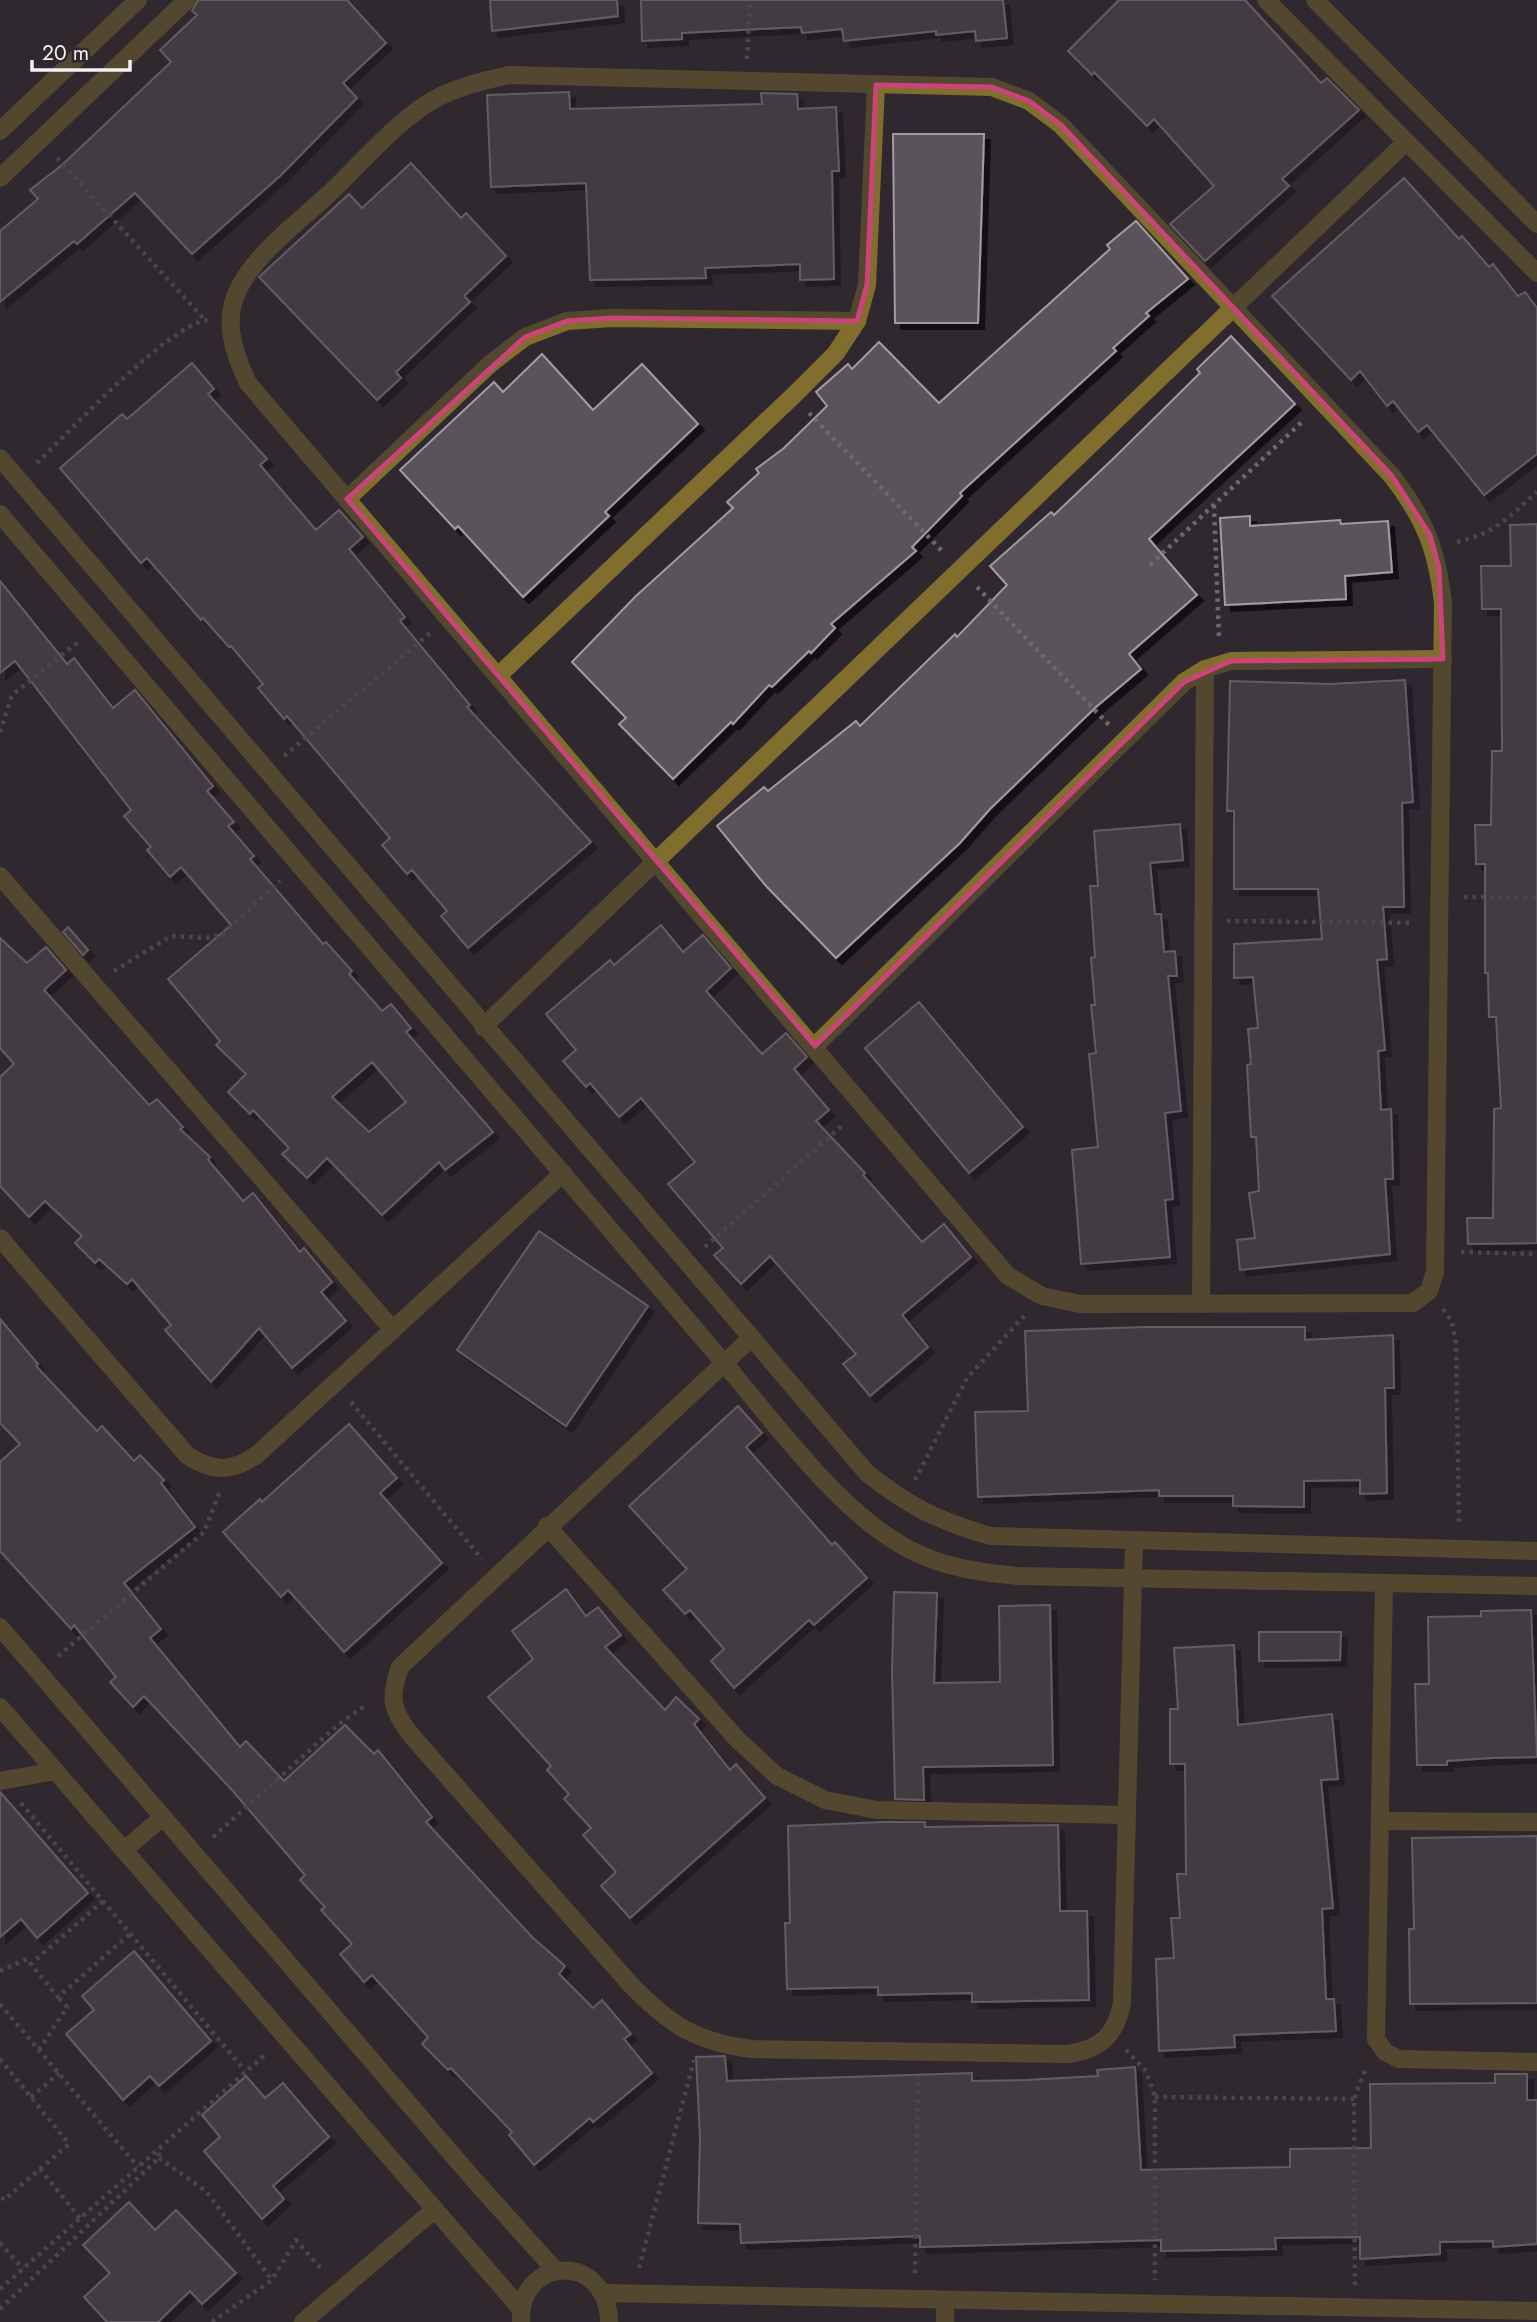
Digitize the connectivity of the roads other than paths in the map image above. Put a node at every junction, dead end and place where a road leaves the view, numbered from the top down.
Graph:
1 (138, 0) edge
2 (187, 0) edge
3 (1266, 0) edge
4 (1315, 0) edge
5 (876, 85) junction
6 (0, 131) edge
7 (1406, 142) junction
8 (0, 178) edge
9 (1537, 224) edge
10 (1537, 273) edge
11 (1233, 308) junction
12 (857, 321) junction
13 (0, 458) edge
14 (347, 499) junction
15 (0, 514) edge
16 (1443, 659) junction
17 (1212, 666) junction
18 (499, 675) junction
19 (657, 861) junction
20 (0, 876) edge
21 (483, 1027) junction
22 (815, 1046) junction
23 (563, 1173) junction
24 (0, 1238) edge
25 (1201, 1304) junction
26 (393, 1330) junction
27 (750, 1339) junction
28 (724, 1363) junction
29 (547, 1526) junction
30 (1134, 1541) junction
31 (1537, 1551) edge
32 (1132, 1579) junction
33 (1384, 1583) junction
34 (1537, 1586) edge
35 (0, 1628) edge
36 (0, 1707) edge
37 (55, 1771) junction
38 (1, 1781) edge
39 (1127, 1815) junction
40 (163, 1817) junction
41 (1380, 1821) junction
42 (1537, 1822) edge
43 (124, 1850) junction
44 (1537, 2062) edge
45 (434, 2210) junction
46 (556, 2271) junction
47 (603, 2293) junction
48 (945, 2300) junction
49 (1537, 2311) edge
50 (1216, 2314) edge
51 (521, 2315) edge
52 (303, 2322) edge
53 (609, 2322) edge
54 (945, 2322) edge

1 - 6 street
2 - 8 street
3 - 7 street
4 - 9 street
5 - 11 street
5 - 12 street
5 - 14 street
7 - 10 street
7 - 11 street
11 - 16 street
11 - 19 street
12 - 14 street
12 - 18 street
13 - 21 street
14 - 18 street
15 - 23 street
16 - 17 street
16 - 25 street
17 - 22 street
17 - 25 street
18 - 19 street
19 - 21 street
19 - 22 street
20 - 26 street
21 - 27 street
22 - 25 street
23 - 26 street
23 - 28 street
24 - 26 street
27 - 28 street
27 - 30 street
28 - 29 street
28 - 32 street
29 - 39 street
29 - 39 street
30 - 31 street
30 - 32 street
32 - 33 street
32 - 39 street
33 - 34 street
33 - 41 street
35 - 40 street
36 - 37 street
37 - 38 street
37 - 43 street
40 - 43 street
40 - 46 street
41 - 42 street
41 - 44 street
43 - 45 street
45 - 51 street
45 - 52 street
46 - 47 street
46 - 51 street
47 - 48 street
47 - 53 street
48 - 50 street
48 - 54 street
49 - 50 street

